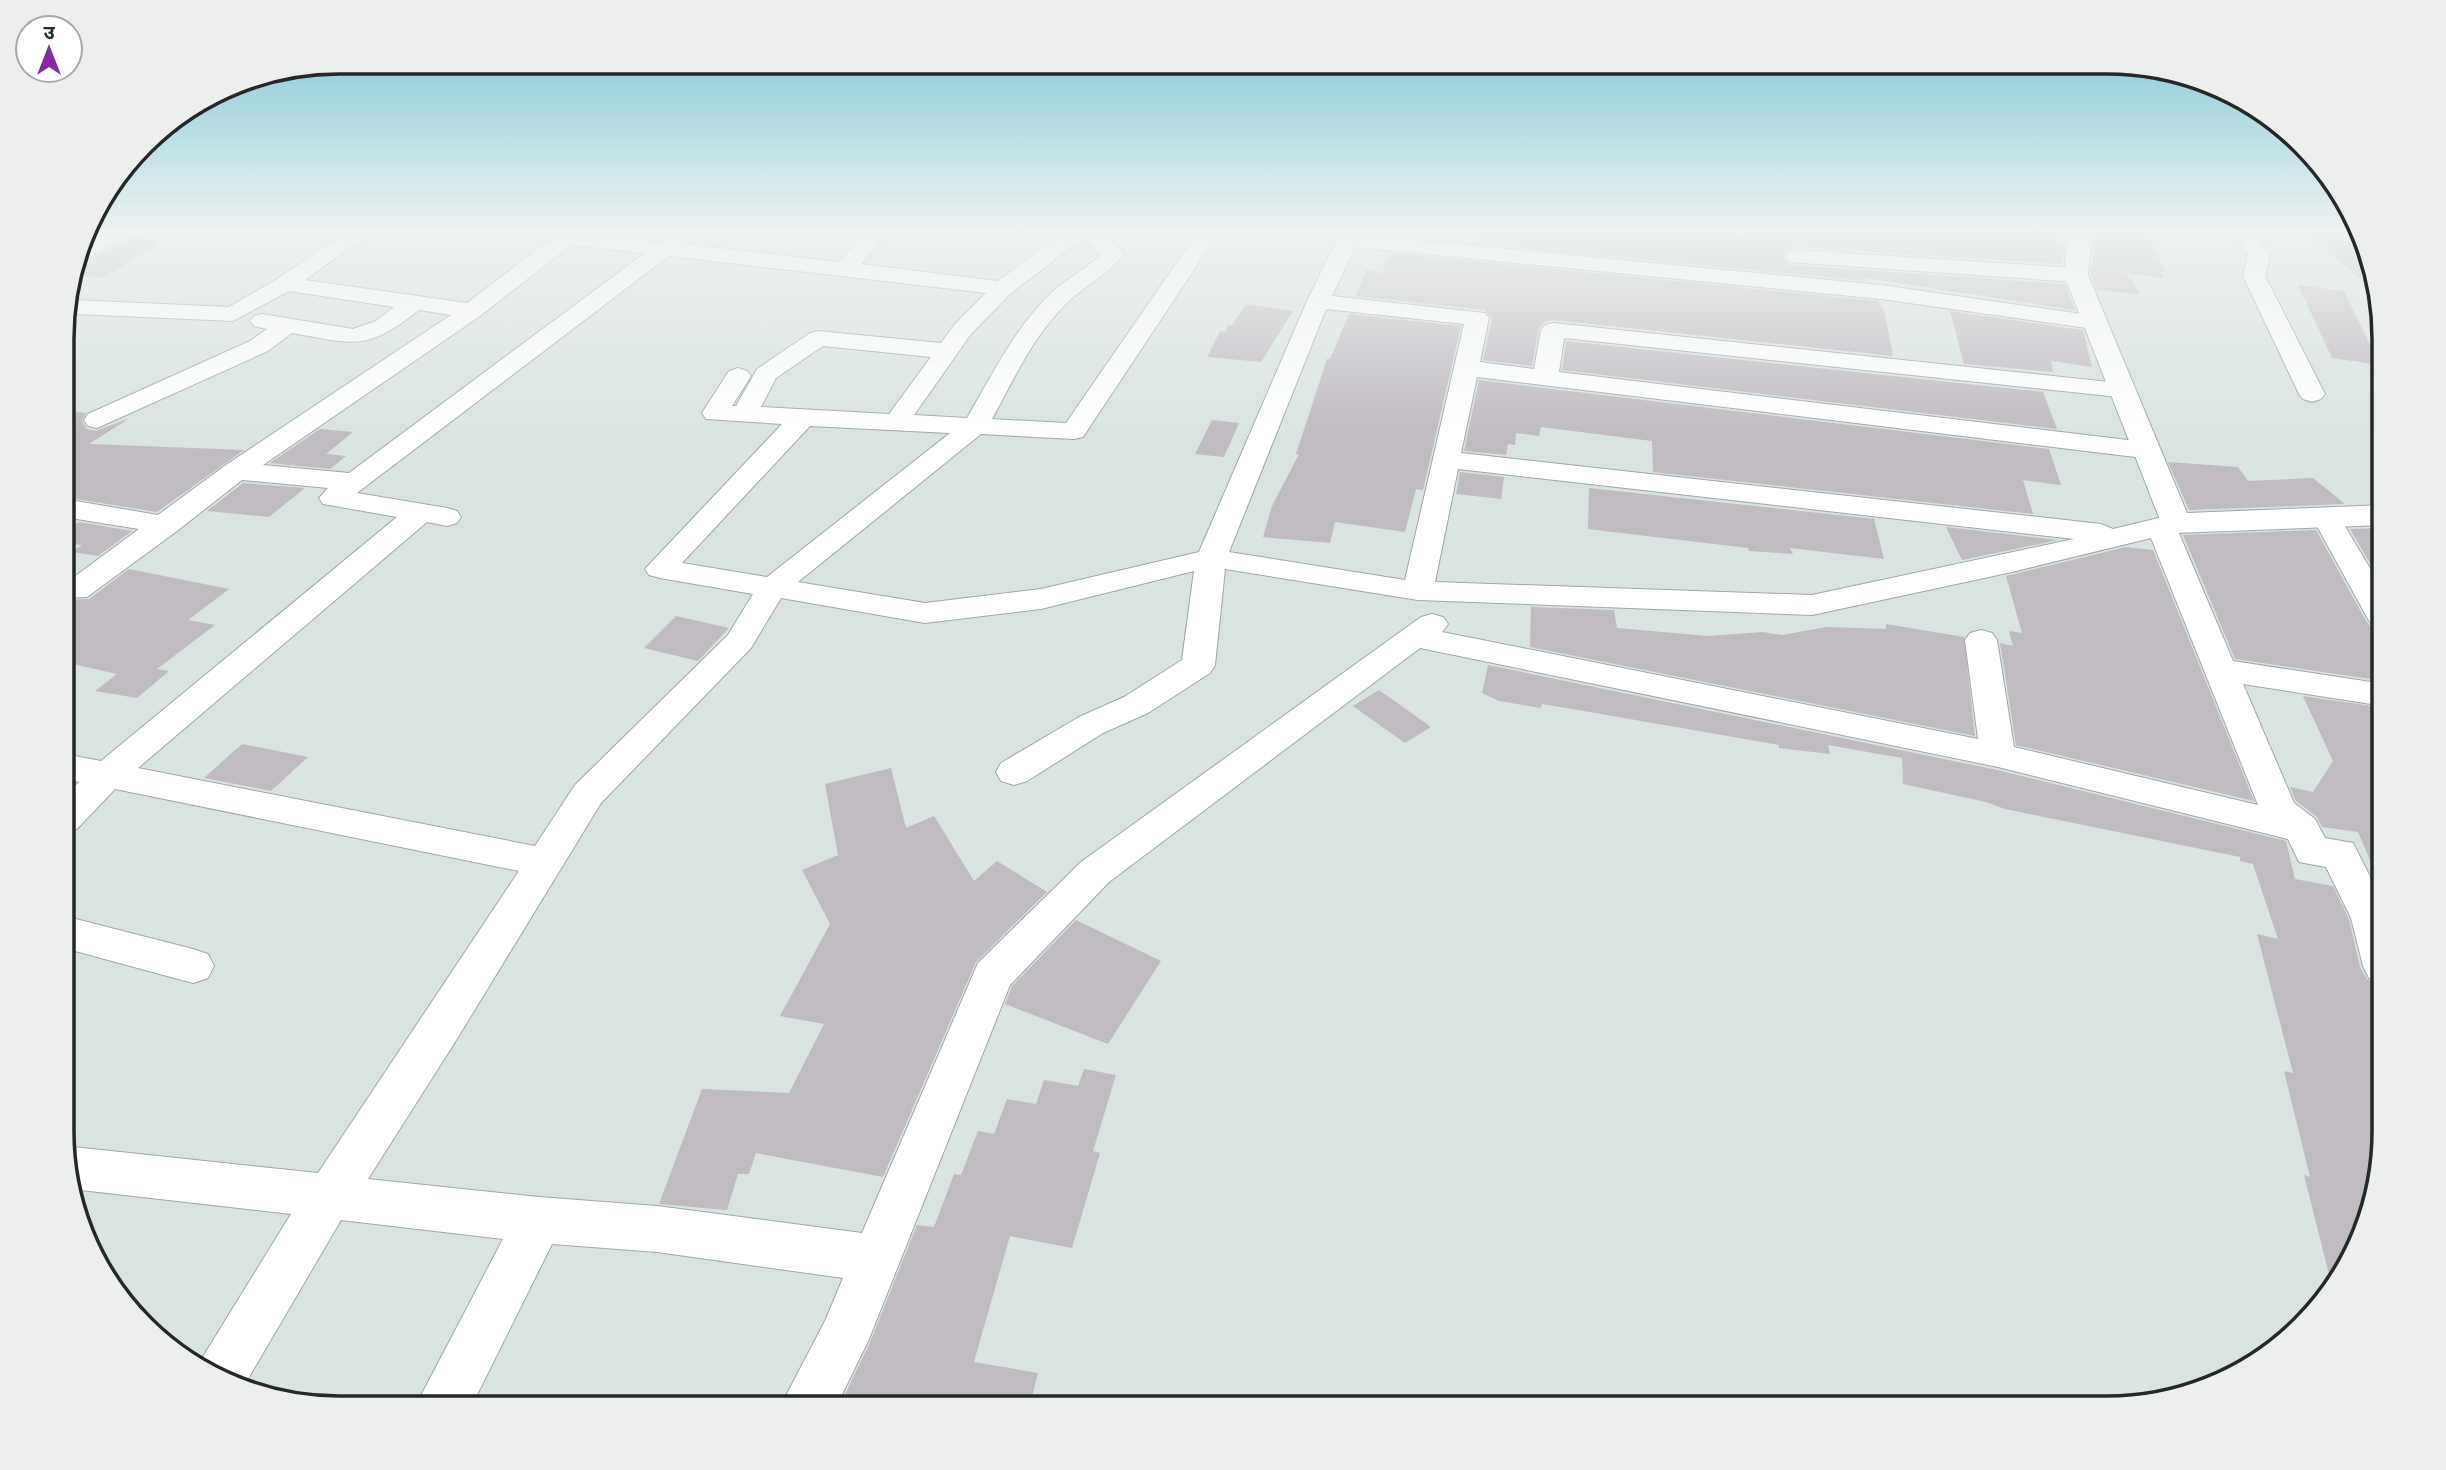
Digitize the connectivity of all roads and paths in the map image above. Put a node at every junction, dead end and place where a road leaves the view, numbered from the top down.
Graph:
1 (261, 298) edge
2 (383, 298) edge
3 (489, 298) edge
4 (601, 298) edge
5 (994, 298) edge
6 (1060, 298) edge
7 (1164, 298) edge
8 (1320, 298) edge
9 (1921, 298) edge
10 (2085, 298) edge
11 (2265, 298) edge
12 (1318, 301) junction
13 (415, 302) junction
14 (76, 307) edge
15 (472, 311) junction
16 (233, 314) junction
17 (2094, 322) junction
18 (285, 327) junction
19 (947, 351) junction
20 (1466, 368) junction
21 (738, 376) dead end
22 (1545, 378) junction
23 (2119, 389) junction
24 (2312, 394) dead end
25 (745, 414) junction
26 (804, 417) junction
27 (97, 420) dead end
28 (896, 422) junction
29 (975, 426) junction
30 (2144, 450) junction
31 (1447, 460) junction
32 (236, 471) junction
33 (355, 482) junction
34 (74, 510) edge
35 (2372, 515) edge
36 (2326, 517) junction
37 (167, 524) junction
38 (2168, 525) junction
39 (2123, 535) junction
40 (1211, 558) junction
41 (771, 589) junction
42 (74, 590) edge
43 (1418, 592) junction
44 (1473, 594) junction
45 (2372, 598) edge
46 (1415, 637) junction
47 (1982, 640) dead end
48 (2221, 670) junction
49 (2372, 693) edge
50 (1998, 755) junction
51 (74, 768) edge
52 (1014, 772) dead end
53 (108, 774) junction
54 (74, 809) edge
55 (2302, 829) junction
56 (544, 862) junction
57 (2372, 922) edge
58 (74, 935) edge
59 (193, 966) dead end
60 (76, 1168) edge
61 (329, 1197) junction
62 (540, 1220) junction
63 (875, 1259) junction
64 (223, 1370) edge
65 (449, 1396) edge
66 (813, 1396) edge

1 - 16 street
2 - 13 street
3 - 15 street
4 - 33 street
5 - 19 street
6 - 29 street
7 - 29 street
8 - 12 street
9 - 17 street
10 - 17 street
11 - 24 street
12 - 20 street
12 - 40 street
13 - 15 street
13 - 18 street
14 - 16 street
15 - 32 street
16 - 18 street
17 - 23 street
18 - 27 street
19 - 25 street
19 - 28 street
20 - 22 street
20 - 31 street
21 - 25 street
22 - 23 street
22 - 30 street
23 - 30 street
25 - 26 street
26 - 28 street
26 - 41 street
28 - 29 street
29 - 41 street
30 - 38 street
31 - 39 street
31 - 43 street
32 - 33 street
32 - 37 street
33 - 53 street
34 - 37 street
35 - 36 street
36 - 38 street
36 - 45 street
37 - 42 street
38 - 39 street
38 - 48 street
39 - 44 street
40 - 41 street
40 - 43 street
40 - 52 street
41 - 56 street
43 - 44 street
44 - 46 street
46 - 50 street
46 - 63 street
47 - 50 street
48 - 49 street
48 - 55 street
50 - 55 street
51 - 53 street
53 - 54 street
53 - 56 street
55 - 57 street
56 - 61 street
58 - 59 street
60 - 61 street
61 - 62 street
61 - 64 street
62 - 63 street
62 - 65 street
63 - 66 street

